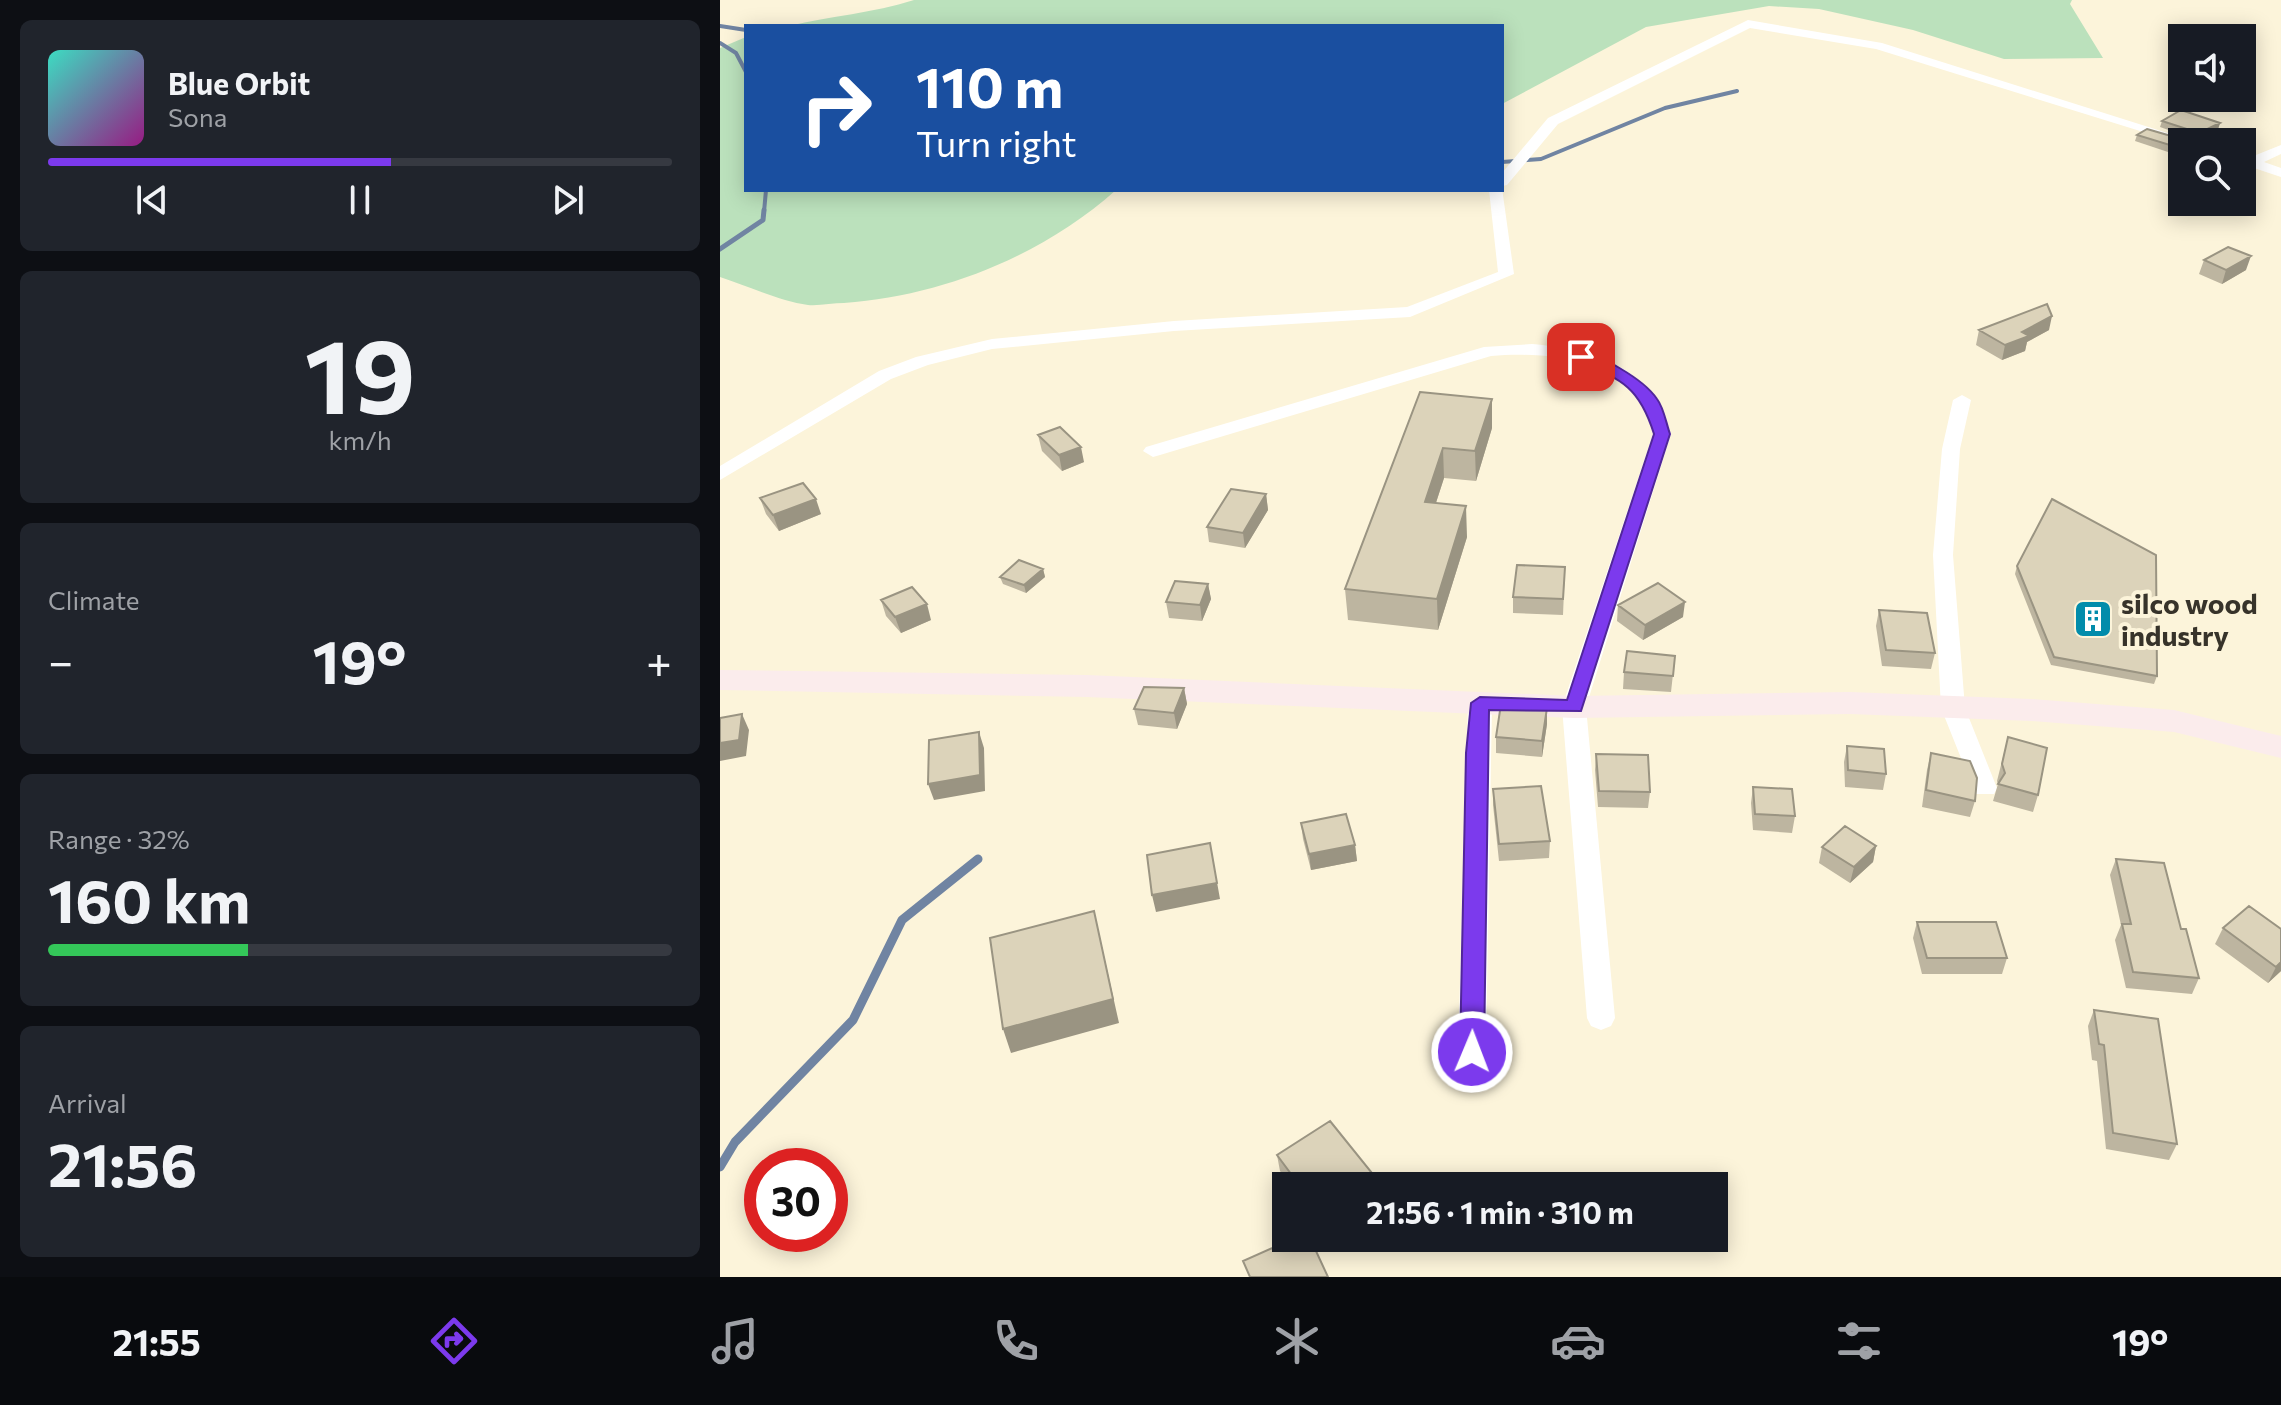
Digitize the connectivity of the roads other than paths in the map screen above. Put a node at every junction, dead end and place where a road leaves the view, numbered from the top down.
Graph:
1 (2168, 136) edge
2 (2281, 149) edge
3 (2256, 158) edge
4 (2256, 164) edge
5 (2281, 173) edge
6 (1504, 180) edge
7 (1496, 192) edge
8 (1962, 400) dead end
9 (1153, 451) dead end
10 (720, 474) edge
11 (720, 680) edge
12 (1480, 703) junction
13 (1574, 707) junction
14 (1953, 708) junction
15 (2279, 752) edge
16 (1985, 788) dead end
17 (1601, 1018) dead end
18 (1472, 1052) dead end

1 - 6 street
2 - 3 street
4 - 5 street
7 - 10 street
8 - 14 street
9 - 13 street
11 - 12 main road
12 - 13 main road
12 - 18 street
13 - 14 main road
13 - 17 street
14 - 15 main road
14 - 16 street

